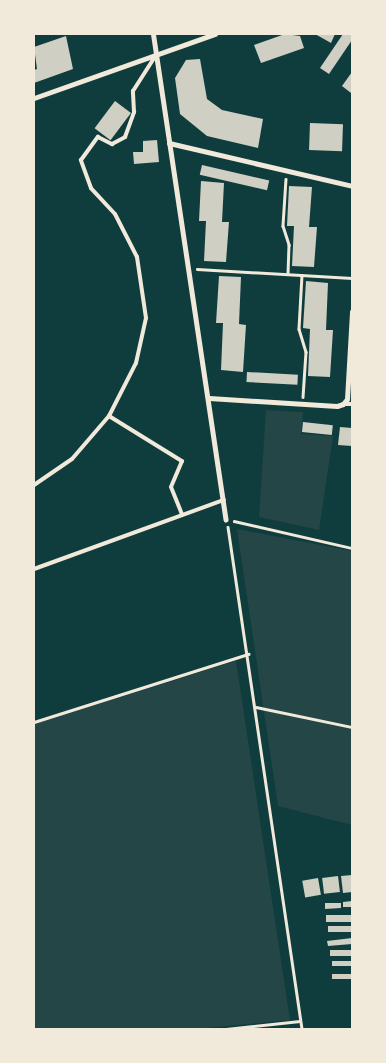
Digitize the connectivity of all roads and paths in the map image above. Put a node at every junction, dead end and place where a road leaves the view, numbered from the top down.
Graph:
1 (153, 34) edge
2 (215, 34) edge
3 (156, 55) junction
4 (34, 98) edge
5 (169, 143) junction
6 (286, 171) junction
7 (352, 186) edge
8 (189, 268) junction
9 (288, 274) junction
10 (302, 275) junction
11 (352, 278) edge
12 (352, 311) edge
13 (209, 398) junction
14 (303, 404) junction
15 (343, 404) junction
16 (352, 404) edge
17 (109, 416) junction
18 (34, 485) edge
19 (224, 500) junction
20 (182, 514) junction
21 (226, 520) junction
22 (352, 548) edge
23 (34, 569) edge
24 (248, 654) junction
25 (256, 706) junction
26 (34, 722) edge
27 (352, 727) edge
28 (300, 1021) junction
29 (301, 1027) edge
30 (226, 1029) edge

1 - 3 street
2 - 3 street
3 - 4 street
3 - 5 street
3 - 17 lane
5 - 6 street
5 - 8 street
6 - 7 street
6 - 9 path
8 - 9 path
8 - 13 street
9 - 10 path
10 - 11 path
10 - 14 path
12 - 15 street
13 - 14 street
13 - 19 street
14 - 15 street
15 - 16 lane
17 - 18 lane
17 - 20 lane
19 - 20 lane
19 - 21 street
20 - 23 lane
21 - 22 path
21 - 24 path
24 - 25 path
24 - 26 path
25 - 27 path
25 - 28 path
28 - 29 path
28 - 30 path

